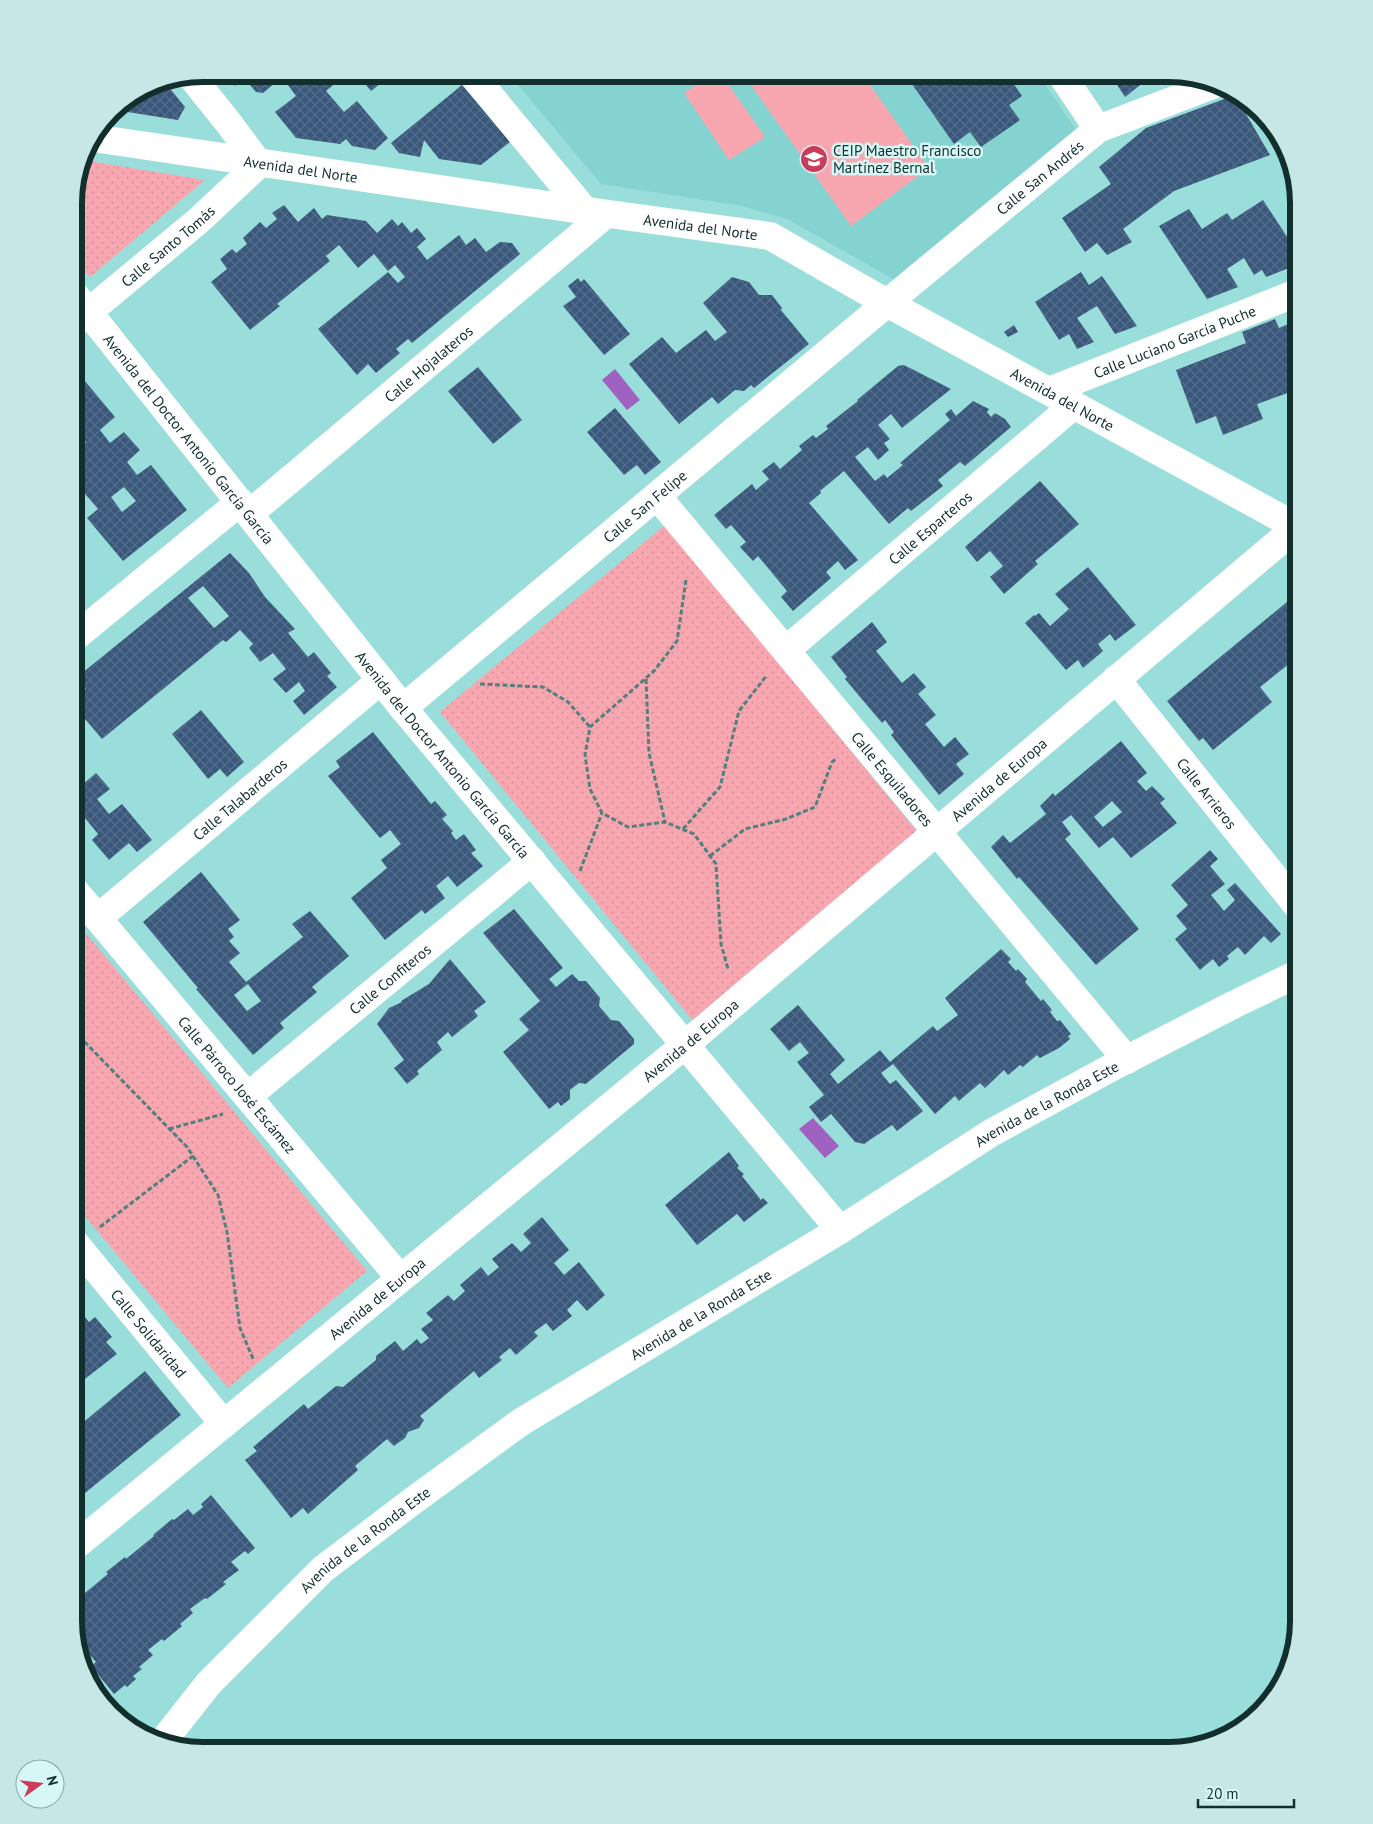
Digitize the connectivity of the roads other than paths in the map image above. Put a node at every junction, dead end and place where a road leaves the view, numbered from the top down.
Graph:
1 (197, 83) edge
2 (480, 83) edge
3 (1066, 83) edge
4 (1205, 88) edge
5 (1098, 129) junction
6 (101, 139) edge
7 (259, 164) junction
8 (596, 212) junction
9 (1290, 296) edge
10 (887, 303) junction
11 (83, 307) edge
12 (83, 315) edge
13 (1049, 391) junction
14 (1074, 405) junction
15 (657, 496) junction
16 (244, 508) junction
17 (1290, 522) edge
18 (1290, 533) edge
19 (83, 631) edge
20 (786, 650) junction
21 (1116, 679) junction
22 (381, 680) junction
23 (403, 708) junction
24 (937, 831) junction
25 (532, 861) junction
26 (1290, 897) edge
27 (83, 900) edge
28 (98, 918) junction
29 (1290, 977) edge
30 (686, 1044) junction
31 (1127, 1060) junction
32 (251, 1100) junction
33 (840, 1230) junction
34 (82, 1252) edge
35 (400, 1278) junction
36 (224, 1424) junction
37 (82, 1540) edge
38 (167, 1735) edge

1 - 7 street
2 - 8 street
3 - 5 street
4 - 5 street, Calle San Andrés
5 - 10 street, Calle San Andrés
6 - 7 street, Avenida del Norte
7 - 8 street, Avenida del Norte
7 - 11 street, Calle Santo Tomás
8 - 10 street, Avenida del Norte
8 - 16 street, Calle Hojalateros
9 - 13 street, Calle Luciano García Puche
10 - 13 street, Avenida del Norte
10 - 15 street, Calle San Felipe
12 - 16 street, Avenida del Doctor Antonio García García
13 - 14 street, Avenida del Norte
14 - 17 street, Avenida del Norte
14 - 20 street, Calle Esparteros
15 - 20 street, Calle Esquiladores
15 - 23 street, Calle San Felipe
16 - 19 street, Calle Hojalateros
16 - 22 street, Avenida del Doctor Antonio García García
18 - 21 street, Avenida de Europa
20 - 24 street, Calle Esquiladores
21 - 24 street, Avenida de Europa
21 - 26 street, Calle Arrieros
22 - 23 street, Avenida del Doctor Antonio García García
22 - 28 street, Calle Talabarderos
23 - 25 street, Avenida del Doctor Antonio García García
24 - 30 street, Avenida de Europa
24 - 31 street, Calle Esquiladores
25 - 30 street, Avenida del Doctor Antonio García García
25 - 32 street, Calle Confiteros
27 - 28 street, Calle Párroco José Escámez
28 - 32 street, Calle Párroco José Escámez
29 - 31 street, Avenida de la Ronda Este
30 - 33 street, Avenida del Doctor Antonio García García
30 - 35 street, Avenida de Europa
31 - 33 street, Avenida de la Ronda Este
32 - 35 street, Calle Párroco José Escámez
33 - 38 street, Avenida de la Ronda Este
34 - 36 street, Calle Solidaridad
35 - 36 street, Avenida de Europa
36 - 37 street, Avenida de Europa

